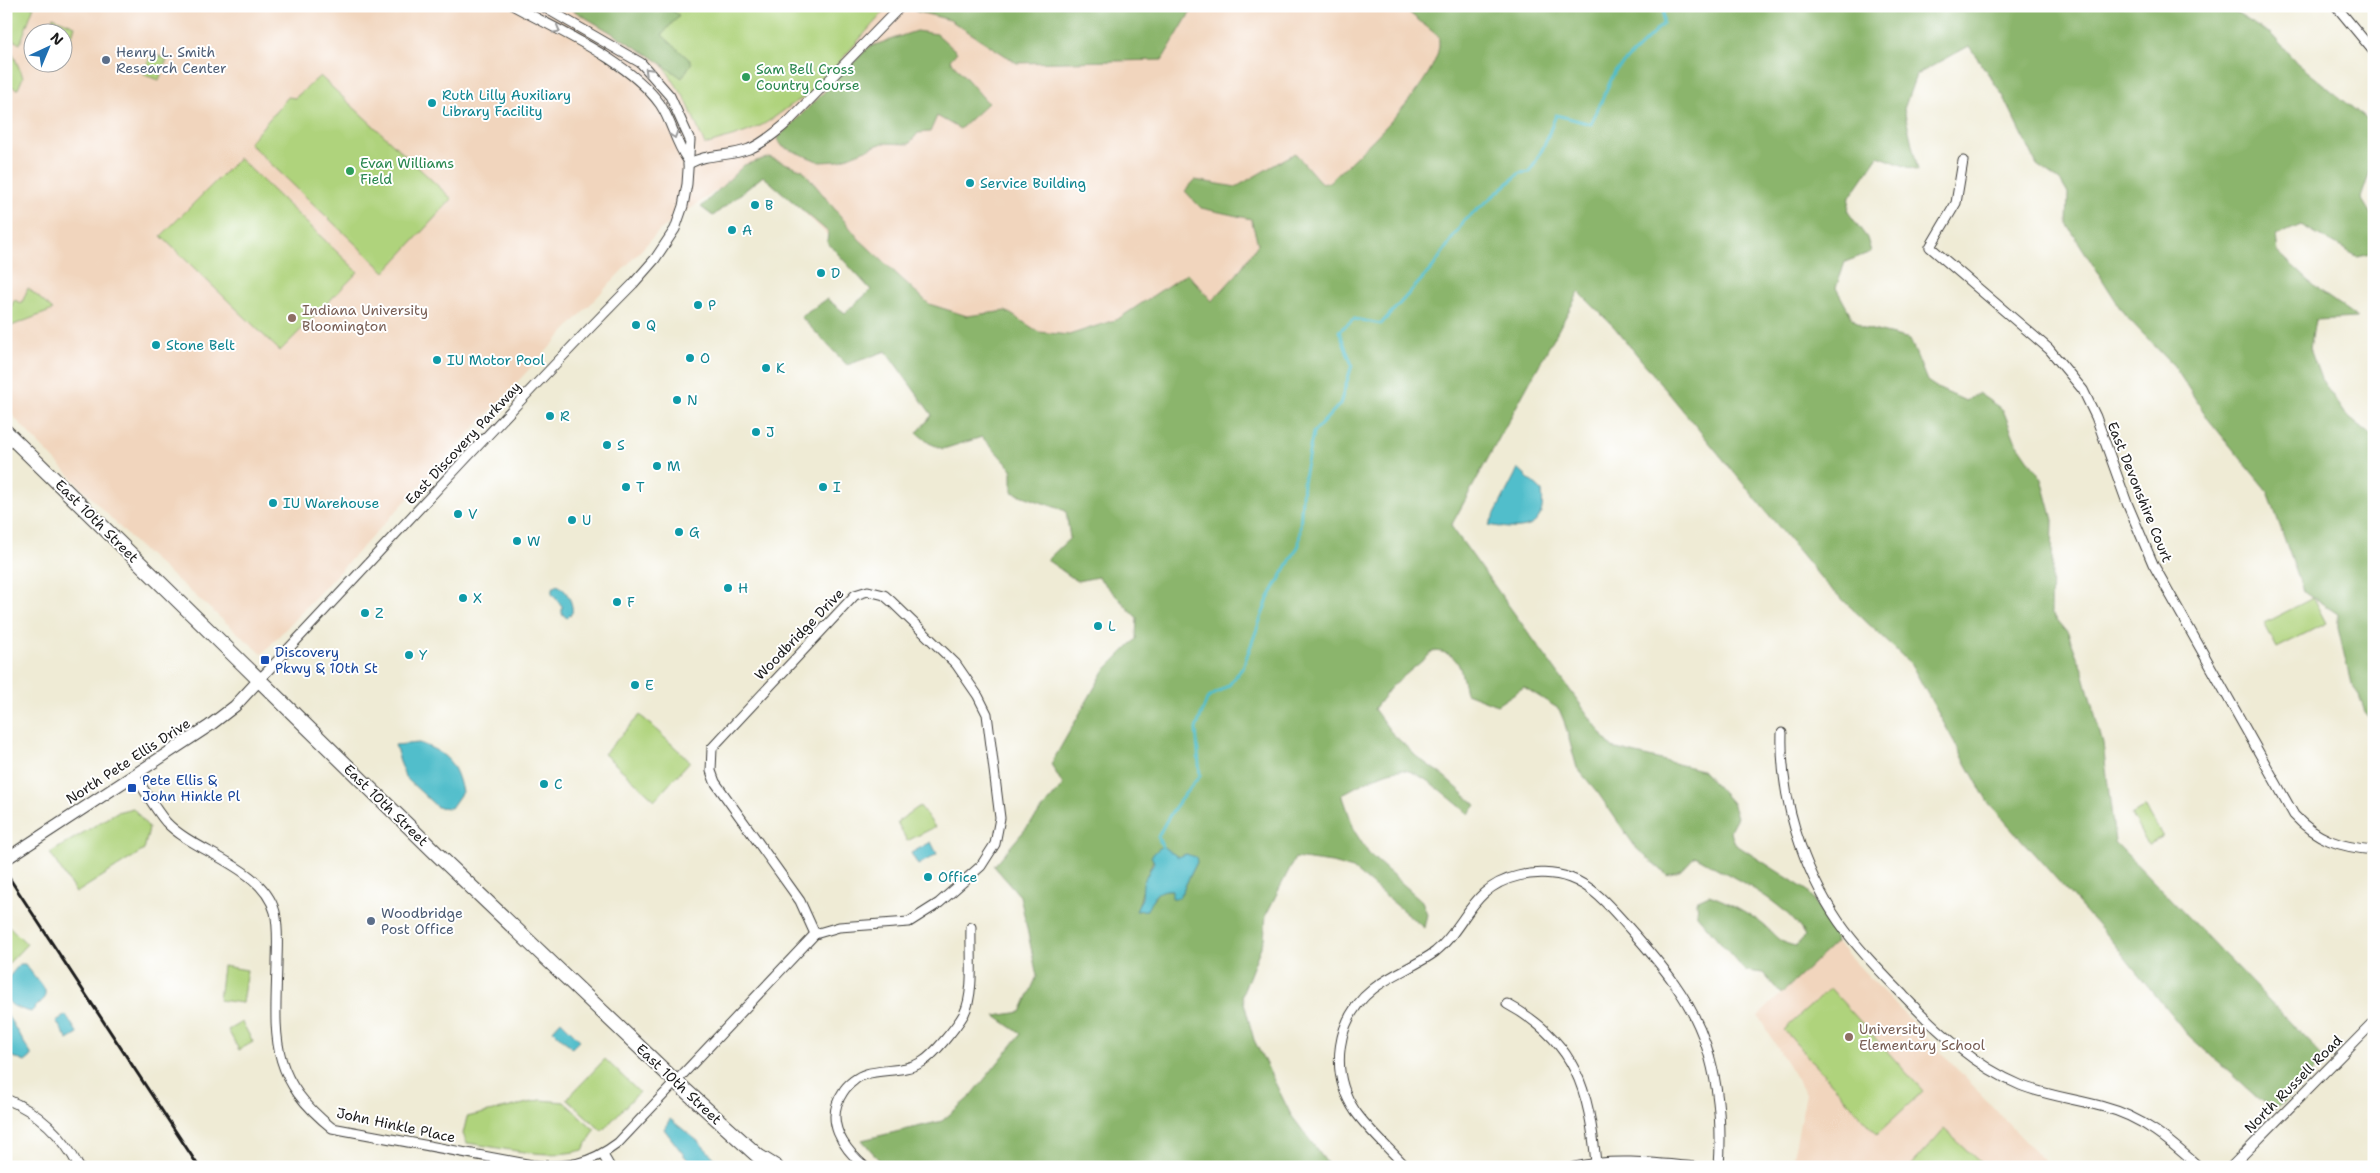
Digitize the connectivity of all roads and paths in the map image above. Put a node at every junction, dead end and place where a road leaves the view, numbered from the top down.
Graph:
1 (514, 6) edge
2 (542, 6) edge
3 (901, 6) edge
4 (2336, 6) edge
5 (2374, 52) edge
6 (1963, 161) dead end
7 (688, 162) junction
8 (6, 432) edge
9 (259, 680) junction
10 (1782, 733) dead end
11 (134, 775) junction
12 (2374, 850) edge
13 (6, 859) edge
14 (971, 927) dead end
15 (815, 934) junction
16 (1507, 1004) dead end
17 (2374, 1022) edge
18 (675, 1081) junction
19 (6, 1099) edge
20 (602, 1155) junction
21 (1596, 1163) junction
22 (862, 1166) edge
23 (79, 1167) edge
24 (610, 1167) edge
25 (776, 1167) edge
26 (1406, 1167) edge
27 (1574, 1167) edge
28 (1695, 1167) edge
29 (1719, 1167) edge
30 (2199, 1167) edge
31 (2231, 1167) edge

1 -> 7 street
7 -> 2 street, East Discovery Parkway
3 - 7 street
4 - 5 street
6 - 12 street, East Devonshire Court
7 - 9 street, East Discovery Parkway
8 - 9 main road, East 10th Street
9 - 11 street, North Pete Ellis Drive
9 - 18 main road, East 10th Street
10 - 30 street
11 - 13 street, North Pete Ellis Drive
11 - 20 street, John Hinkle Place
14 - 22 street
15 - 15 street, Woodbridge Drive
15 - 18 street, Woodbridge Drive
16 - 21 street
17 - 31 street, North Russell Road
18 - 20 street, John Hinkle Place
18 - 25 main road, East 10th Street
19 - 23 street
20 - 24 street
21 - 27 street
21 - 28 street
26 - 29 street

